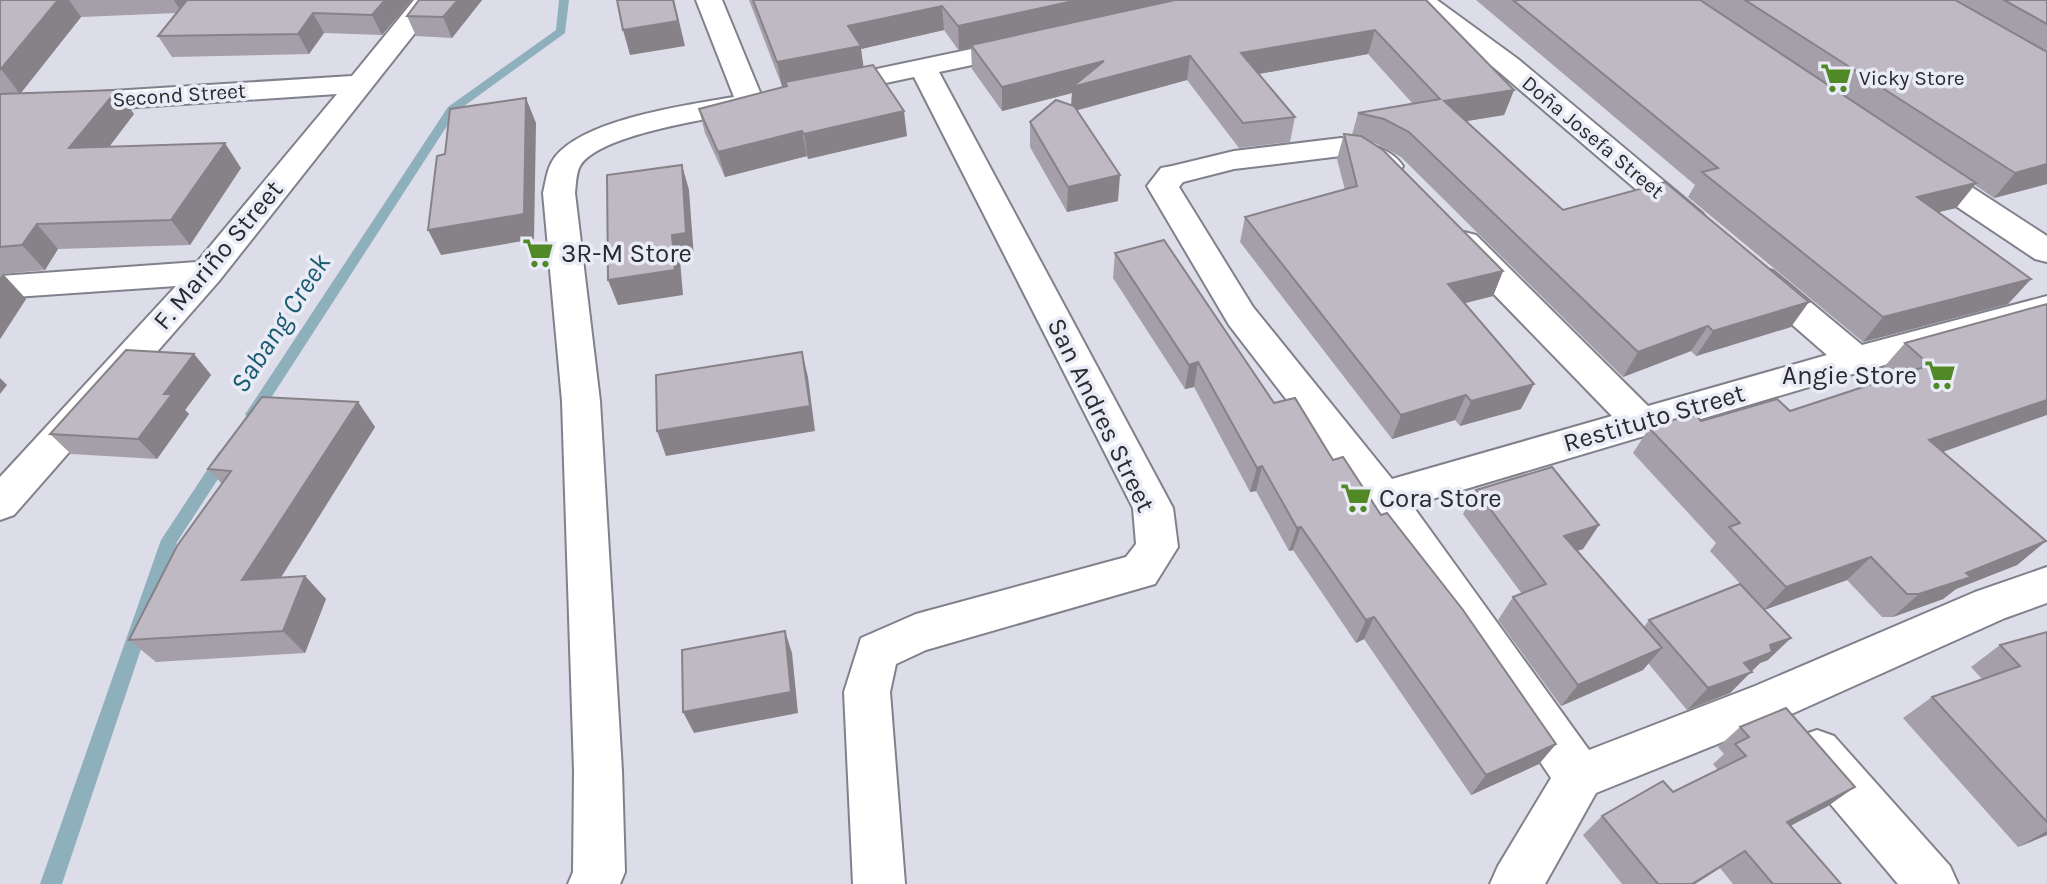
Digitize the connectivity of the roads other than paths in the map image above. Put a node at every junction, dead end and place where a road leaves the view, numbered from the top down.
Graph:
1 (428, 0) edge
2 (709, 0) edge
3 (1422, 0) edge
4 (1057, 39) edge
5 (924, 69) junction
6 (358, 84) junction
7 (777, 97) junction
8 (0, 107) edge
9 (1904, 157) edge
10 (1408, 186) edge
11 (1446, 225) edge
12 (1709, 235) edge
13 (2047, 251) edge
14 (1740, 262) edge
15 (207, 274) junction
16 (0, 287) edge
17 (2047, 308) edge
18 (1856, 360) junction
19 (1640, 422) junction
20 (1384, 497) junction
21 (0, 504) edge
22 (2047, 585) edge
23 (1771, 701) junction
24 (1579, 777) junction
25 (594, 884) edge
26 (879, 884) edge
27 (1516, 884) edge
28 (1932, 884) edge

1 - 6 street, F. Mariño Street
2 - 7 street
3 - 12 street, Doña Josefa Street
4 - 5 street
5 - 7 street
5 - 26 street, San Andres Street
6 - 8 street, Second Street
6 - 15 street, F. Mariño Street
7 - 25 street
9 - 13 street
10 - 20 street
11 - 19 street
14 - 18 street
15 - 16 street
15 - 21 street, F. Mariño Street
17 - 18 street, Restituto Street
18 - 19 street, Restituto Street
19 - 20 street, Restituto Street
20 - 24 street
22 - 23 street
23 - 24 street
23 - 28 street
24 - 27 street

